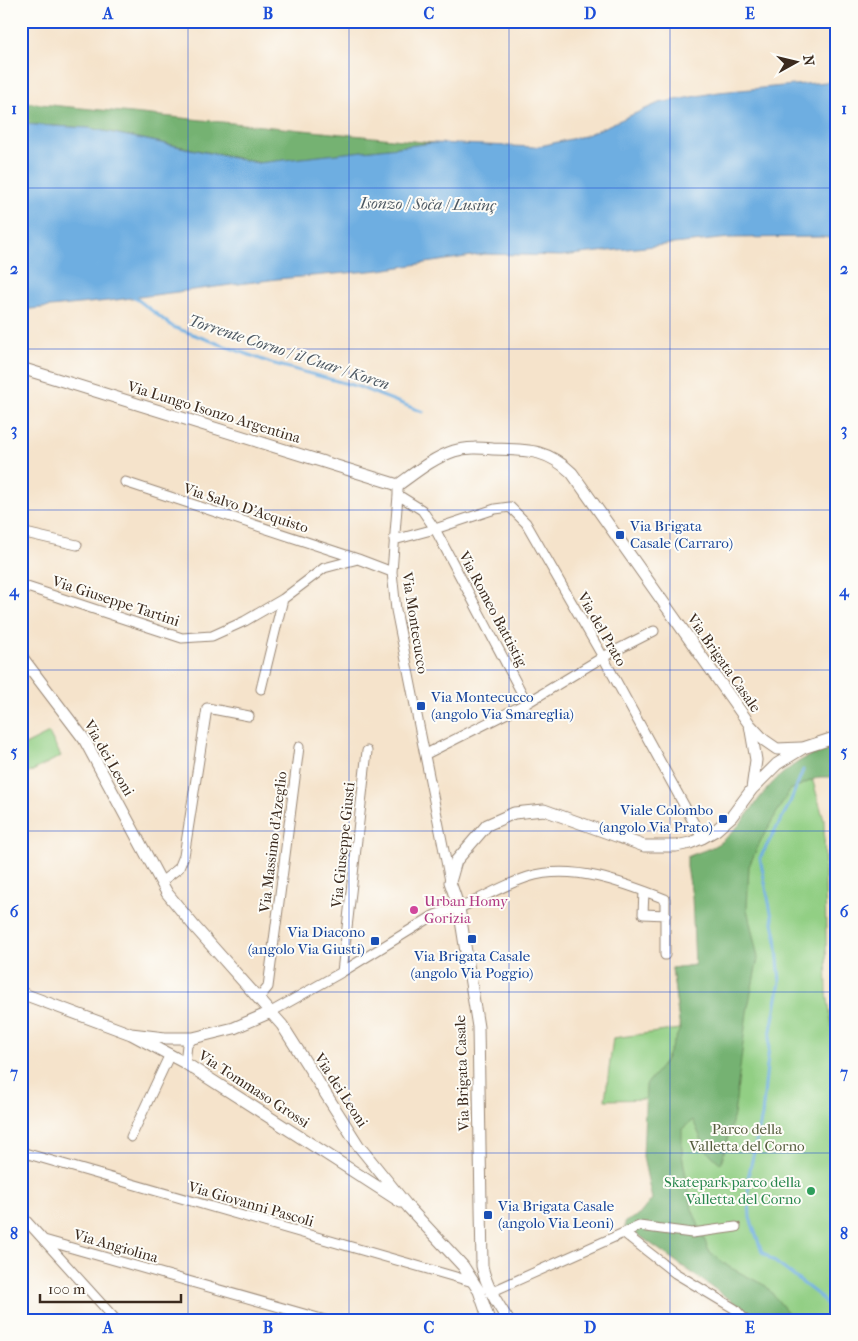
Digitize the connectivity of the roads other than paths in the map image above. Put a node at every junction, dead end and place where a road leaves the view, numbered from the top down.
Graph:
1 (21, 368) edge
2 (125, 482) dead end
3 (398, 490) junction
4 (435, 529) junction
5 (21, 532) edge
6 (394, 540) junction
7 (77, 545) dead end
8 (358, 559) junction
9 (392, 572) junction
10 (21, 584) edge
11 (283, 599) junction
12 (654, 631) dead end
13 (21, 656) edge
14 (603, 658) junction
15 (261, 689) dead end
16 (527, 703) junction
17 (248, 716) dead end
18 (750, 725) junction
19 (837, 737) edge
20 (299, 747) dead end
21 (803, 748) junction
22 (367, 751) dead end
23 (426, 754) junction
24 (752, 789) junction
25 (702, 838) junction
26 (161, 882) junction
27 (450, 882) junction
28 (644, 891) junction
29 (459, 908) junction
30 (666, 915) junction
31 (666, 955) dead end
32 (342, 972) junction
33 (21, 993) edge
34 (259, 998) junction
35 (271, 1012) junction
36 (131, 1034) junction
37 (193, 1038) junction
38 (170, 1054) junction
39 (185, 1063) junction
40 (131, 1137) dead end
41 (21, 1152) edge
42 (377, 1168) junction
43 (357, 1174) junction
44 (409, 1208) junction
45 (21, 1215) edge
46 (736, 1227) dead end
47 (624, 1232) junction
48 (44, 1240) junction
49 (463, 1266) junction
50 (482, 1266) junction
51 (473, 1282) junction
52 (492, 1295) junction
53 (319, 1319) edge
54 (492, 1319) edge
55 (116, 1320) edge
56 (508, 1320) edge
57 (745, 1320) edge

1 - 3 street, Via Lungo Isonzo Argentina
2 - 8 street, Via Salvo D'Acquisto
3 - 4 street, Via Romeo Battistig
3 - 6 street, Via Montecucco
3 - 18 street, Via Brigata Casale
4 - 6 street
4 - 14 street, Via del Prato
4 - 16 street, Via Romeo Battistig
5 - 7 street
6 - 9 street, Via Montecucco
8 - 9 street, Via Salvo D'Acquisto
8 - 11 street, Via Giuseppe Tartini
9 - 23 street, Via Montecucco
10 - 11 street, Via Giuseppe Tartini
11 - 15 street
12 - 14 street
13 - 26 street, Via dei Leoni
14 - 16 street
14 - 25 street, Via del Prato
16 - 23 street
17 - 26 street
18 - 21 street
18 - 24 street, Via Brigata Casale
19 - 21 street
20 - 34 street, Via Massimo d'Azeglio
21 - 24 street
22 - 32 street, Via Giuseppe Giusti
23 - 27 street, Via Montecucco
24 - 25 street, Via Brigata Casale
25 - 27 street, Via Brigata Casale
26 - 34 street, Via dei Leoni
27 - 29 street, Via Brigata Casale
28 - 29 street
28 - 30 street
28 - 30 street
29 - 32 street
29 - 50 street, Via Brigata Casale
30 - 31 street
32 - 35 street
33 - 36 street
34 - 35 street, Via dei Leoni
35 - 37 street
35 - 42 street, Via dei Leoni
36 - 37 street
36 - 38 street, Via Tommaso Grossi
37 - 39 street
38 - 39 street, Via Tommaso Grossi
38 - 40 street
39 - 43 street, Via Tommaso Grossi
41 - 51 street, Via Giovanni Pascoli
42 - 43 street
42 - 44 street, Via dei Leoni
43 - 44 street, Via Tommaso Grossi
44 - 49 street, Via dei Leoni
45 - 48 street
46 - 47 street
47 - 52 street
47 - 57 street
48 - 53 street, Via Angiolina
48 - 55 street
49 - 50 street
49 - 51 street, Via dei Leoni
50 - 52 street, Via Brigata Casale
51 - 54 street, Via dei Leoni
52 - 54 street, Via Brigata Casale
52 - 56 street, Via Brigata Casale

